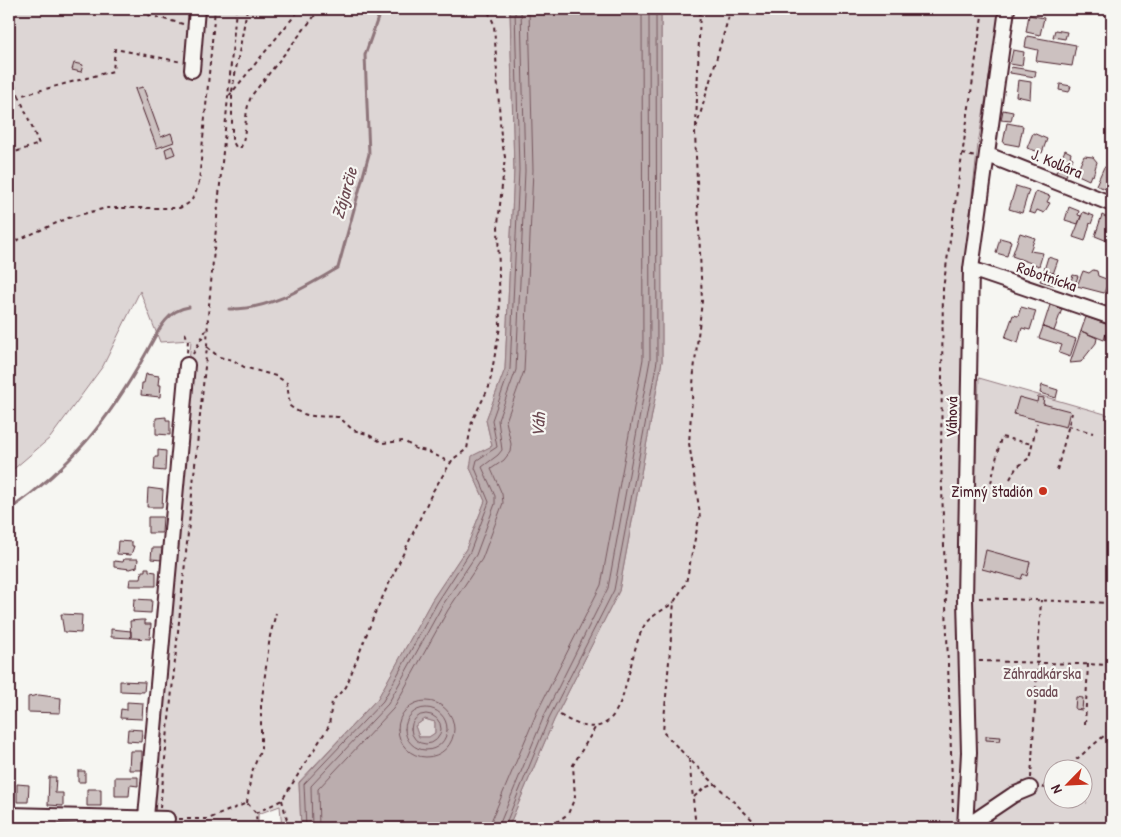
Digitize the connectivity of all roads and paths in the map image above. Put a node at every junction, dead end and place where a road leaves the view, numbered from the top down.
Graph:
1 (125, 9) edge
2 (197, 9) edge
3 (215, 9) edge
4 (236, 9) edge
5 (247, 9) edge
6 (300, 9) edge
7 (320, 9) edge
8 (486, 9) edge
9 (700, 9) edge
10 (731, 9) edge
11 (984, 9) edge
12 (1008, 9) edge
13 (195, 27) junction
14 (192, 67) joint
15 (9, 71) edge
16 (232, 91) junction
17 (19, 96) junction
18 (228, 97) junction
19 (695, 132) junction
20 (9, 154) edge
21 (988, 155) junction
22 (1112, 204) edge
23 (9, 244) edge
24 (971, 269) junction
25 (1112, 316) edge
26 (207, 328) junction
27 (185, 332) dead end
28 (208, 347) junction
29 (187, 365) junction
30 (1072, 413) dead end
31 (1037, 423) dead end
32 (1068, 426) junction
33 (1093, 433) dead end
34 (1032, 444) junction
35 (451, 463) junction
36 (1057, 470) dead end
37 (1010, 479) dead end
38 (991, 483) dead end
39 (979, 598) dead end
40 (1042, 600) junction
41 (674, 602) junction
42 (1112, 602) edge
43 (276, 613) dead end
44 (976, 661) dead end
45 (1038, 662) junction
46 (1088, 664) junction
47 (1112, 665) edge
48 (560, 715) dead end
49 (1085, 724) dead end
50 (595, 728) junction
51 (1112, 729) edge
52 (688, 759) junction
53 (1076, 760) edge
54 (715, 784) junction
55 (1030, 788) joint
56 (693, 797) junction
57 (282, 800) junction
58 (247, 803) junction
59 (953, 811) dead end
60 (256, 813) junction
61 (9, 815) edge
62 (154, 820) edge
63 (256, 828) edge
64 (290, 828) edge
65 (551, 828) edge
66 (696, 828) edge
67 (762, 828) edge
68 (965, 828) edge

1 - 13 path
2 - 13 street
3 - 23 path
4 - 18 path
5 - 16 path
6 - 16 path
7 - 16 path
8 - 35 path
9 - 19 path
10 - 19 path
11 - 59 path
12 - 21 street, Váhová
13 - 14 street
14 - 17 path
15 - 17 path
16 - 18 path
17 - 20 path
18 - 26 path
19 - 41 path
21 - 22 street, J. Kollára
21 - 24 street, Váhová
24 - 25 street, Robotnícka
24 - 68 street, Váhová
26 - 28 path
26 - 29 path
27 - 29 path
28 - 35 path
28 - 62 path
29 - 62 street
30 - 32 path
31 - 34 path
32 - 33 path
32 - 36 path
34 - 37 path
34 - 38 path
35 - 57 path
39 - 40 path
40 - 42 path
40 - 45 path
41 - 50 path
41 - 52 path
43 - 58 path
44 - 45 path
45 - 46 path
45 - 55 path
46 - 47 path
46 - 49 path
48 - 50 path
50 - 65 path
51 - 53 path
52 - 54 path
52 - 56 path
54 - 56 path
54 - 67 path
55 - 68 street
56 - 66 path
57 - 60 path
57 - 64 path
58 - 60 path
58 - 62 path
60 - 63 path
61 - 62 street

